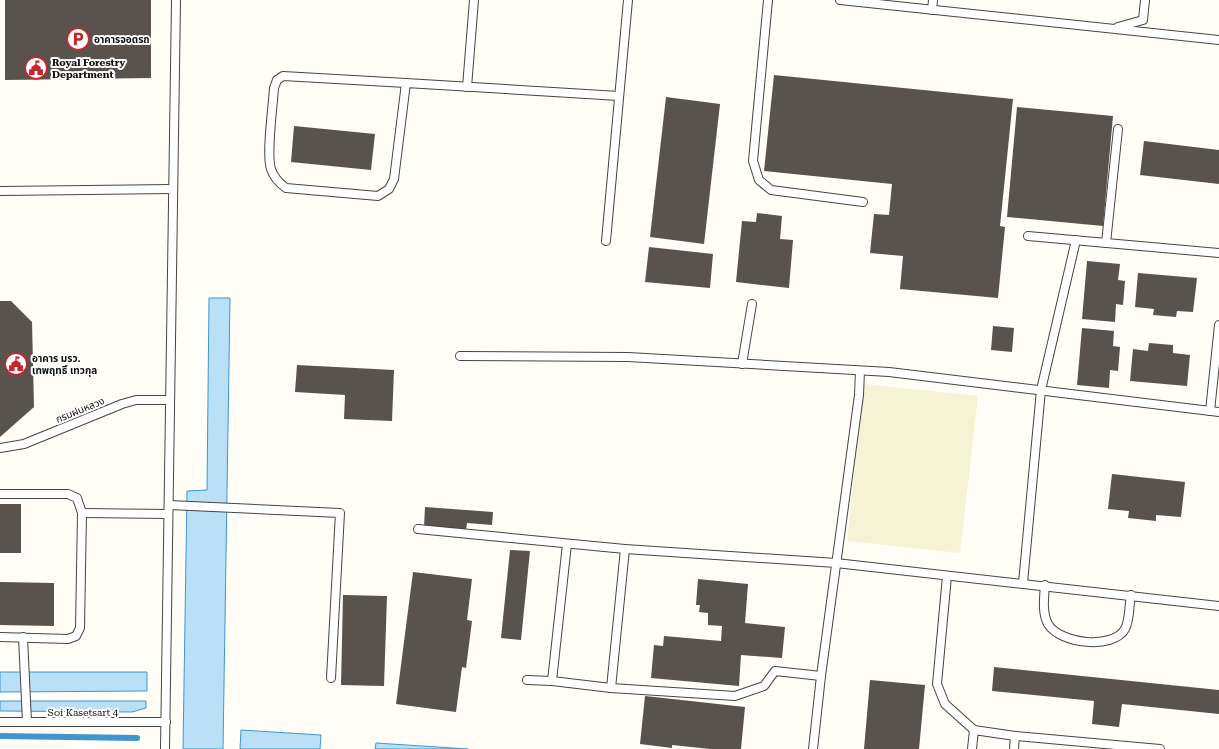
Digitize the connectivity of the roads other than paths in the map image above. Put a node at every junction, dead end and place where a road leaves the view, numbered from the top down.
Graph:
1 (176, 0) edge
2 (474, 0) edge
3 (628, 0) edge
4 (768, 0) edge
5 (840, 0) edge
6 (933, 0) edge
7 (1145, 0) edge
8 (932, 10) junction
9 (1113, 28) junction
10 (1219, 40) edge
11 (406, 83) junction
12 (467, 86) junction
13 (619, 96) junction
14 (1118, 129) dead end
15 (173, 189) junction
16 (0, 191) edge
17 (863, 202) dead end
18 (1028, 236) dead end
19 (1076, 240) junction
20 (606, 241) dead end
21 (1106, 243) junction
22 (1219, 253) edge
23 (752, 304) dead end
24 (1219, 324) edge
25 (460, 356) dead end
26 (742, 364) junction
27 (860, 371) junction
28 (1041, 390) junction
29 (170, 400) junction
30 (1210, 411) junction
31 (1219, 412) edge
32 (0, 448) edge
33 (0, 494) edge
34 (169, 505) junction
35 (82, 514) junction
36 (168, 514) junction
37 (418, 529) dead end
38 (567, 544) junction
39 (625, 549) junction
40 (836, 563) junction
41 (948, 576) junction
42 (1023, 583) junction
43 (1045, 585) junction
44 (1131, 595) junction
45 (1219, 606) edge
46 (0, 637) edge
47 (23, 637) junction
48 (820, 676) junction
49 (331, 678) dead end
50 (527, 680) dead end
51 (552, 681) junction
52 (611, 688) junction
53 (27, 719) junction
54 (0, 722) edge
55 (166, 722) junction
56 (974, 730) junction
57 (1015, 736) junction
58 (165, 749) edge
59 (813, 749) edge
60 (972, 749) edge
61 (1014, 749) edge
62 (1160, 749) edge

1 - 15 lane
2 - 12 lane
3 - 13 lane
4 - 17 lane
5 - 8 lane
6 - 8 lane
7 - 9 lane
8 - 9 lane
9 - 10 lane
11 - 11 lane
11 - 12 lane
12 - 13 lane
13 - 20 lane
14 - 21 lane
15 - 16 lane
15 - 29 lane
18 - 19 lane
19 - 21 lane
19 - 28 lane
21 - 22 lane
23 - 26 lane
24 - 30 lane
25 - 26 lane
26 - 27 lane
27 - 28 lane
27 - 40 lane
28 - 30 lane
28 - 42 lane
29 - 32 lane, กรมฝนหลวง
29 - 34 lane
30 - 31 lane
33 - 35 lane
34 - 36 lane
34 - 49 lane
35 - 36 lane
35 - 47 lane
36 - 55 lane
37 - 38 lane
38 - 39 lane
38 - 51 lane
39 - 40 lane
39 - 52 lane
40 - 41 lane
40 - 48 lane
41 - 42 lane
41 - 56 lane
42 - 43 lane
43 - 44 lane
43 - 44 lane
44 - 45 lane
46 - 47 lane
47 - 53 lane
48 - 52 lane
48 - 59 lane
50 - 51 lane
51 - 52 lane
53 - 54 lane, Soi Kasetsart 4
53 - 55 lane, Soi Kasetsart 4
55 - 58 lane
56 - 57 lane
56 - 60 lane
57 - 61 lane
57 - 62 lane

